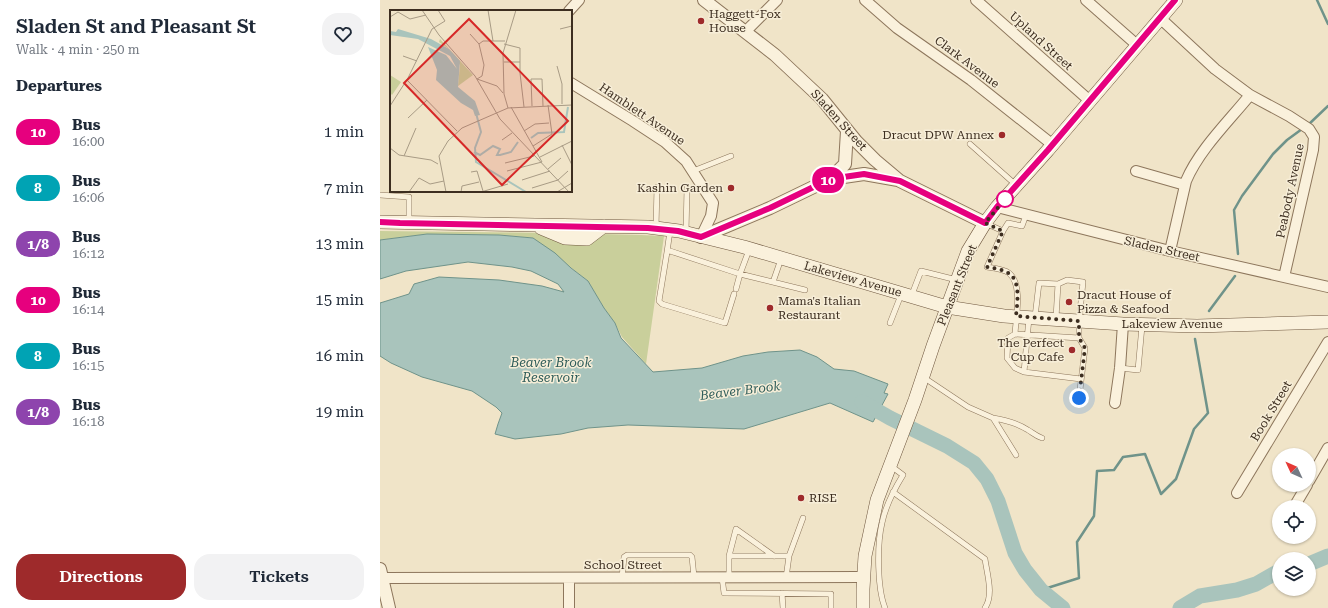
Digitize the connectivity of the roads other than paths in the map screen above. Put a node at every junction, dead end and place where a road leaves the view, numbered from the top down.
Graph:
1 (579, 0) edge
2 (704, 0) edge
3 (777, 0) edge
4 (865, 0) edge
5 (976, 0) edge
6 (1086, 0) edge
7 (1176, 0) edge
8 (569, 10) edge
9 (1160, 18) junction
10 (744, 32) junction
11 (1137, 45) junction
12 (572, 84) edge
13 (1250, 96) junction
14 (1090, 101) junction
15 (847, 131) junction
16 (970, 144) dead end
17 (1053, 145) junction
18 (731, 156) dead end
19 (692, 170) junction
20 (1136, 171) dead end
21 (830, 179) junction
22 (900, 181) junction
23 (1185, 185) junction
24 (1016, 186) junction
25 (657, 188) dead end
26 (687, 188) dead end
27 (380, 195) edge
28 (997, 207) junction
29 (1026, 215) junction
30 (380, 222) edge
31 (409, 223) junction
32 (985, 223) junction
33 (656, 228) junction
34 (670, 230) junction
35 (1003, 231) junction
36 (686, 233) junction
37 (701, 237) junction
38 (749, 249) junction
39 (1170, 251) junction
40 (667, 252) junction
41 (781, 258) junction
42 (740, 274) junction
43 (1284, 277) junction
44 (958, 280) junction
45 (773, 282) junction
46 (1058, 284) junction
47 (1328, 287) edge
48 (805, 290) dead end
49 (906, 295) junction
50 (947, 307) junction
51 (1016, 316) junction
52 (1032, 318) junction
53 (1056, 319) junction
54 (1079, 321) junction
55 (1328, 322) edge
56 (890, 324) dead end
57 (1123, 324) junction
58 (1142, 324) junction
59 (1015, 334) junction
60 (1027, 334) junction
61 (1079, 338) junction
62 (1328, 342) edge
63 (1120, 368) junction
64 (1024, 372) junction
65 (923, 376) junction
66 (1081, 379) junction
67 (1079, 398) dead end
68 (1115, 403) dead end
69 (993, 418) junction
70 (1042, 438) dead end
71 (1328, 448) edge
72 (1016, 455) dead end
73 (890, 465) junction
74 (1316, 469) edge
75 (894, 492) junction
76 (1237, 493) dead end
77 (803, 518) dead end
78 (729, 556) junction
79 (774, 556) junction
80 (789, 556) junction
81 (381, 574) edge
82 (694, 577) junction
83 (725, 577) junction
84 (863, 577) junction
85 (569, 578) junction
86 (622, 578) junction
87 (786, 578) junction
88 (383, 592) edge
89 (782, 593) junction
90 (389, 608) edge
91 (569, 608) edge
92 (783, 608) edge
93 (831, 608) edge
94 (863, 608) edge
95 (885, 608) edge
96 (985, 608) edge

1 - 8 street
2 - 10 street, Sladen Street
3 - 10 street
4 - 17 street, Clark Avenue
5 - 14 street, Upland Street
6 - 11 street
7 - 9 main road, Pleasant Street
9 - 11 main road, Pleasant Street
9 - 13 street, Peabody Avenue
10 - 15 street, Sladen Street
11 - 14 main road, Pleasant Street
12 - 19 street, Hamblett Avenue
13 - 23 street
13 - 43 street, Peabody Avenue
14 - 17 main road, Pleasant Street
15 - 21 street
15 - 22 street, Sladen Street
16 - 24 lane
17 - 24 main road, Pleasant Street
18 - 19 lane
19 - 37 street, Hamblett Avenue
20 - 23 street
21 - 22 street
21 - 37 street
22 - 32 street, Sladen Street
23 - 39 street
24 - 28 main road, Pleasant Street
25 - 33 lane
26 - 36 lane
27 - 31 lane
28 - 29 street, Sladen Street
28 - 32 main road, Pleasant Street
29 - 35 lane
29 - 39 street, Sladen Street
30 - 31 main road, Lakeview Avenue
31 - 33 main road, Lakeview Avenue
32 - 35 lane
32 - 44 main road, Pleasant Street
33 - 34 main road, Lakeview Avenue
34 - 36 main road, Lakeview Avenue
34 - 40 lane
35 - 51 lane
36 - 37 main road, Lakeview Avenue
37 - 38 main road, Lakeview Avenue
38 - 41 main road, Lakeview Avenue
38 - 42 lane
39 - 43 street, Sladen Street
40 - 42 lane
40 - 42 lane
41 - 45 lane
41 - 49 main road, Lakeview Avenue
42 - 45 lane
43 - 47 street, Sladen Street
44 - 49 lane
44 - 50 main road, Pleasant Street
45 - 48 lane
46 - 52 lane
46 - 53 lane
46 - 54 lane
49 - 50 main road, Lakeview Avenue
49 - 56 lane
50 - 51 main road, Lakeview Avenue
50 - 65 main road, Pleasant Street
51 - 52 main road, Lakeview Avenue
51 - 59 lane
52 - 53 main road, Lakeview Avenue
52 - 60 lane
53 - 54 main road, Lakeview Avenue
54 - 57 main road, Lakeview Avenue
54 - 61 lane
55 - 58 main road, Lakeview Avenue
57 - 58 main road, Lakeview Avenue
57 - 63 street
58 - 63 lane
59 - 60 lane
59 - 64 lane
60 - 61 lane
60 - 64 lane
61 - 66 lane
62 - 76 street, Book Street
63 - 68 street
64 - 66 lane
65 - 69 lane
65 - 73 main road, Pleasant Street
66 - 67 lane
69 - 70 lane
69 - 72 lane
71 - 74 street
73 - 75 lane
73 - 84 main road, Pleasant Street
75 - 95 lane
75 - 96 lane
77 - 80 lane
78 - 79 lane
78 - 79 lane
78 - 83 lane
79 - 80 lane
80 - 87 lane
81 - 85 street, School Street
81 - 88 street
82 - 83 street, School Street
82 - 86 street, School Street
82 - 86 lane
83 - 87 street, School Street
83 - 89 lane
84 - 87 street, School Street
84 - 94 main road, Pleasant Street
85 - 86 street, School Street
85 - 91 street
88 - 90 street
89 - 92 lane
89 - 93 lane

